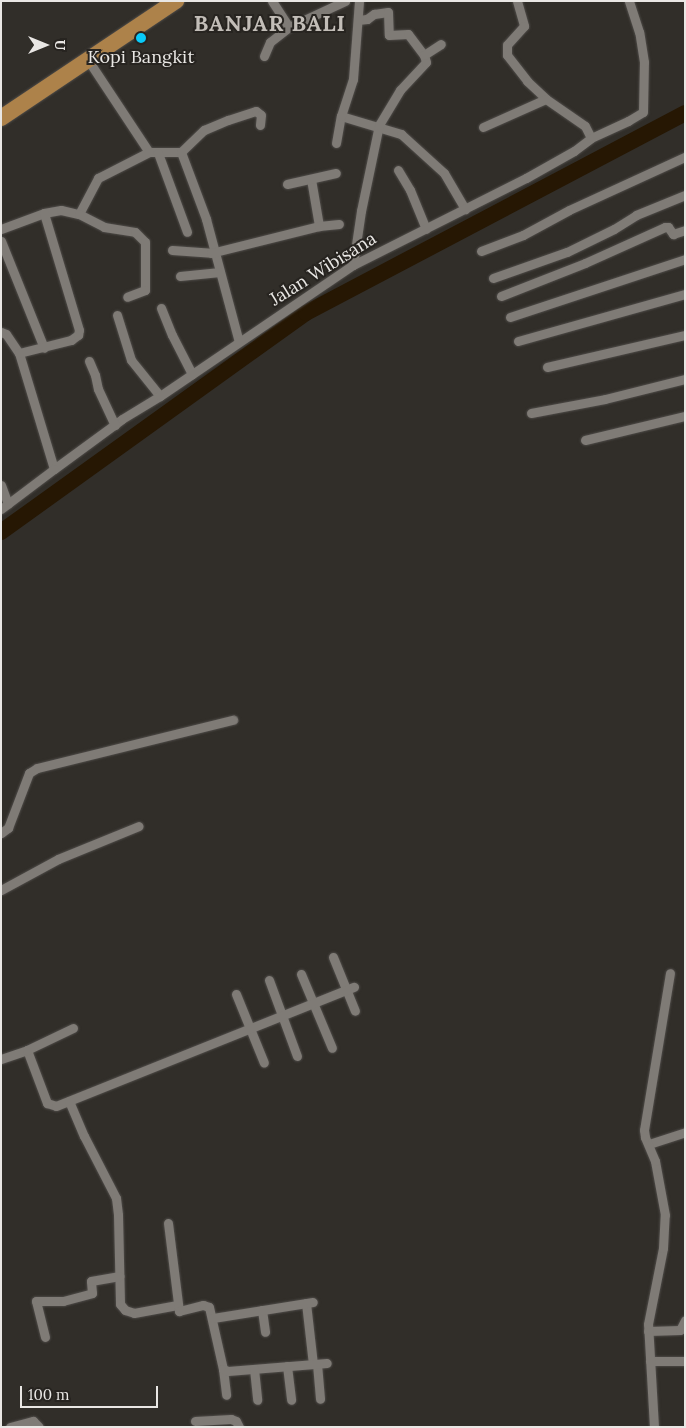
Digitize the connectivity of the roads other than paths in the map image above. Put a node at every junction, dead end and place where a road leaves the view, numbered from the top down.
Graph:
1 (176, 1) edge
2 (272, 1) edge
3 (346, 1) edge
4 (517, 1) edge
5 (629, 1) edge
6 (360, 2) edge
7 (156, 7) edge
8 (358, 20) junction
9 (289, 27) junction
10 (441, 44) dead end
11 (424, 55) junction
12 (264, 56) dead end
13 (88, 60) junction
14 (546, 99) junction
15 (341, 116) junction
16 (1, 118) edge
17 (260, 125) dead end
18 (379, 125) junction
19 (483, 127) dead end
20 (591, 138) junction
21 (336, 143) dead end
22 (154, 152) junction
23 (182, 152) junction
24 (685, 157) edge
25 (398, 170) dead end
26 (336, 173) dead end
27 (311, 179) junction
28 (286, 184) dead end
29 (685, 196) edge
30 (465, 208) junction
31 (44, 213) junction
32 (79, 214) junction
33 (339, 224) dead end
34 (319, 226) junction
35 (1, 229) edge
36 (426, 229) junction
37 (685, 230) edge
38 (187, 232) dead end
39 (1, 241) edge
40 (172, 250) dead end
41 (216, 251) junction
42 (481, 251) dead end
43 (685, 259) edge
44 (353, 265) junction
45 (220, 272) junction
46 (180, 276) dead end
47 (493, 278) dead end
48 (685, 294) edge
49 (501, 296) dead end
50 (127, 297) dead end
51 (161, 308) dead end
52 (117, 315) dead end
53 (510, 317) dead end
54 (1, 332) edge
55 (685, 335) edge
56 (239, 342) junction
57 (518, 342) dead end
58 (44, 348) junction
59 (19, 354) junction
60 (89, 361) dead end
61 (547, 367) dead end
62 (192, 374) junction
63 (685, 379) edge
64 (160, 396) junction
65 (531, 413) dead end
66 (685, 416) edge
67 (115, 425) junction
68 (585, 440) dead end
69 (54, 468) junction
70 (1, 485) edge
71 (5, 506) edge
72 (233, 720) dead end
73 (139, 826) dead end
74 (1, 834) edge
75 (1, 890) edge
76 (333, 957) dead end
77 (670, 973) dead end
78 (301, 974) dead end
79 (268, 980) dead end
80 (350, 988) junction
81 (236, 994) dead end
82 (314, 1003) junction
83 (355, 1011) dead end
84 (281, 1016) junction
85 (73, 1028) dead end
86 (250, 1028) junction
87 (332, 1048) dead end
88 (26, 1050) junction
89 (297, 1056) dead end
90 (1, 1059) edge
91 (264, 1063) dead end
92 (69, 1101) junction
93 (685, 1132) edge
94 (649, 1144) junction
95 (168, 1223) dead end
96 (120, 1276) junction
97 (177, 1305) junction
98 (262, 1310) junction
99 (213, 1318) junction
100 (685, 1320) edge
101 (648, 1331) junction
102 (265, 1332) dead end
103 (45, 1337) dead end
104 (650, 1361) junction
105 (685, 1362) edge
106 (327, 1363) dead end
107 (315, 1364) junction
108 (287, 1366) junction
109 (223, 1369) junction
110 (254, 1369) junction
111 (226, 1395) dead end
112 (320, 1399) dead end
113 (257, 1400) dead end
114 (291, 1400) dead end
115 (195, 1421) dead end
116 (10, 1427) edge
117 (39, 1427) edge
118 (239, 1427) edge
119 (654, 1427) edge

1 - 7 highway
2 - 9 street
3 - 9 street
4 - 14 street
5 - 20 street, Jalan Wibisana
6 - 8 street
7 - 13 highway
8 - 11 street
8 - 15 street
9 - 12 street
10 - 11 street
11 - 18 street
13 - 16 highway
13 - 22 street
14 - 19 street
14 - 20 street
15 - 18 street
15 - 21 street
17 - 23 street
18 - 30 street
18 - 44 street
20 - 30 street, Jalan Wibisana
22 - 23 street
22 - 32 street
22 - 38 street
23 - 41 street
24 - 42 street
25 - 36 street
26 - 27 street
27 - 28 street
27 - 34 street
29 - 47 street
30 - 36 street, Jalan Wibisana
31 - 32 street
31 - 35 street
31 - 58 street
32 - 50 street
33 - 34 street
34 - 41 street
36 - 44 street, Jalan Wibisana
37 - 49 street
39 - 58 street
40 - 41 street
41 - 45 street
43 - 53 street
44 - 56 street, Jalan Wibisana
45 - 46 street
45 - 56 street
48 - 57 street
51 - 62 street
52 - 64 street
54 - 59 street
55 - 61 street
56 - 62 street, Jalan Wibisana
58 - 59 street
59 - 69 street
60 - 67 street
62 - 64 street, Jalan Wibisana
63 - 65 street
64 - 67 street, Jalan Wibisana
66 - 68 street
67 - 69 street, Jalan Wibisana
69 - 71 street, Jalan Wibisana
70 - 71 street
72 - 74 street
73 - 75 street
76 - 80 street
77 - 94 street
78 - 82 street
79 - 84 street
80 - 82 street
80 - 83 street
81 - 86 street
82 - 84 street
82 - 87 street
84 - 86 street
84 - 89 street
85 - 88 street
86 - 91 street
86 - 92 street
88 - 90 street
88 - 92 street
92 - 96 street
93 - 94 street
94 - 101 street
95 - 97 street
96 - 97 street
96 - 103 street
97 - 99 street
98 - 99 street
98 - 102 street
98 - 107 street
99 - 109 street
100 - 101 street
101 - 104 street
104 - 105 street
104 - 119 street
106 - 107 street
107 - 108 street
107 - 112 street
108 - 110 street
108 - 114 street
109 - 110 street
109 - 111 street
110 - 113 street
115 - 118 street
116 - 117 street

